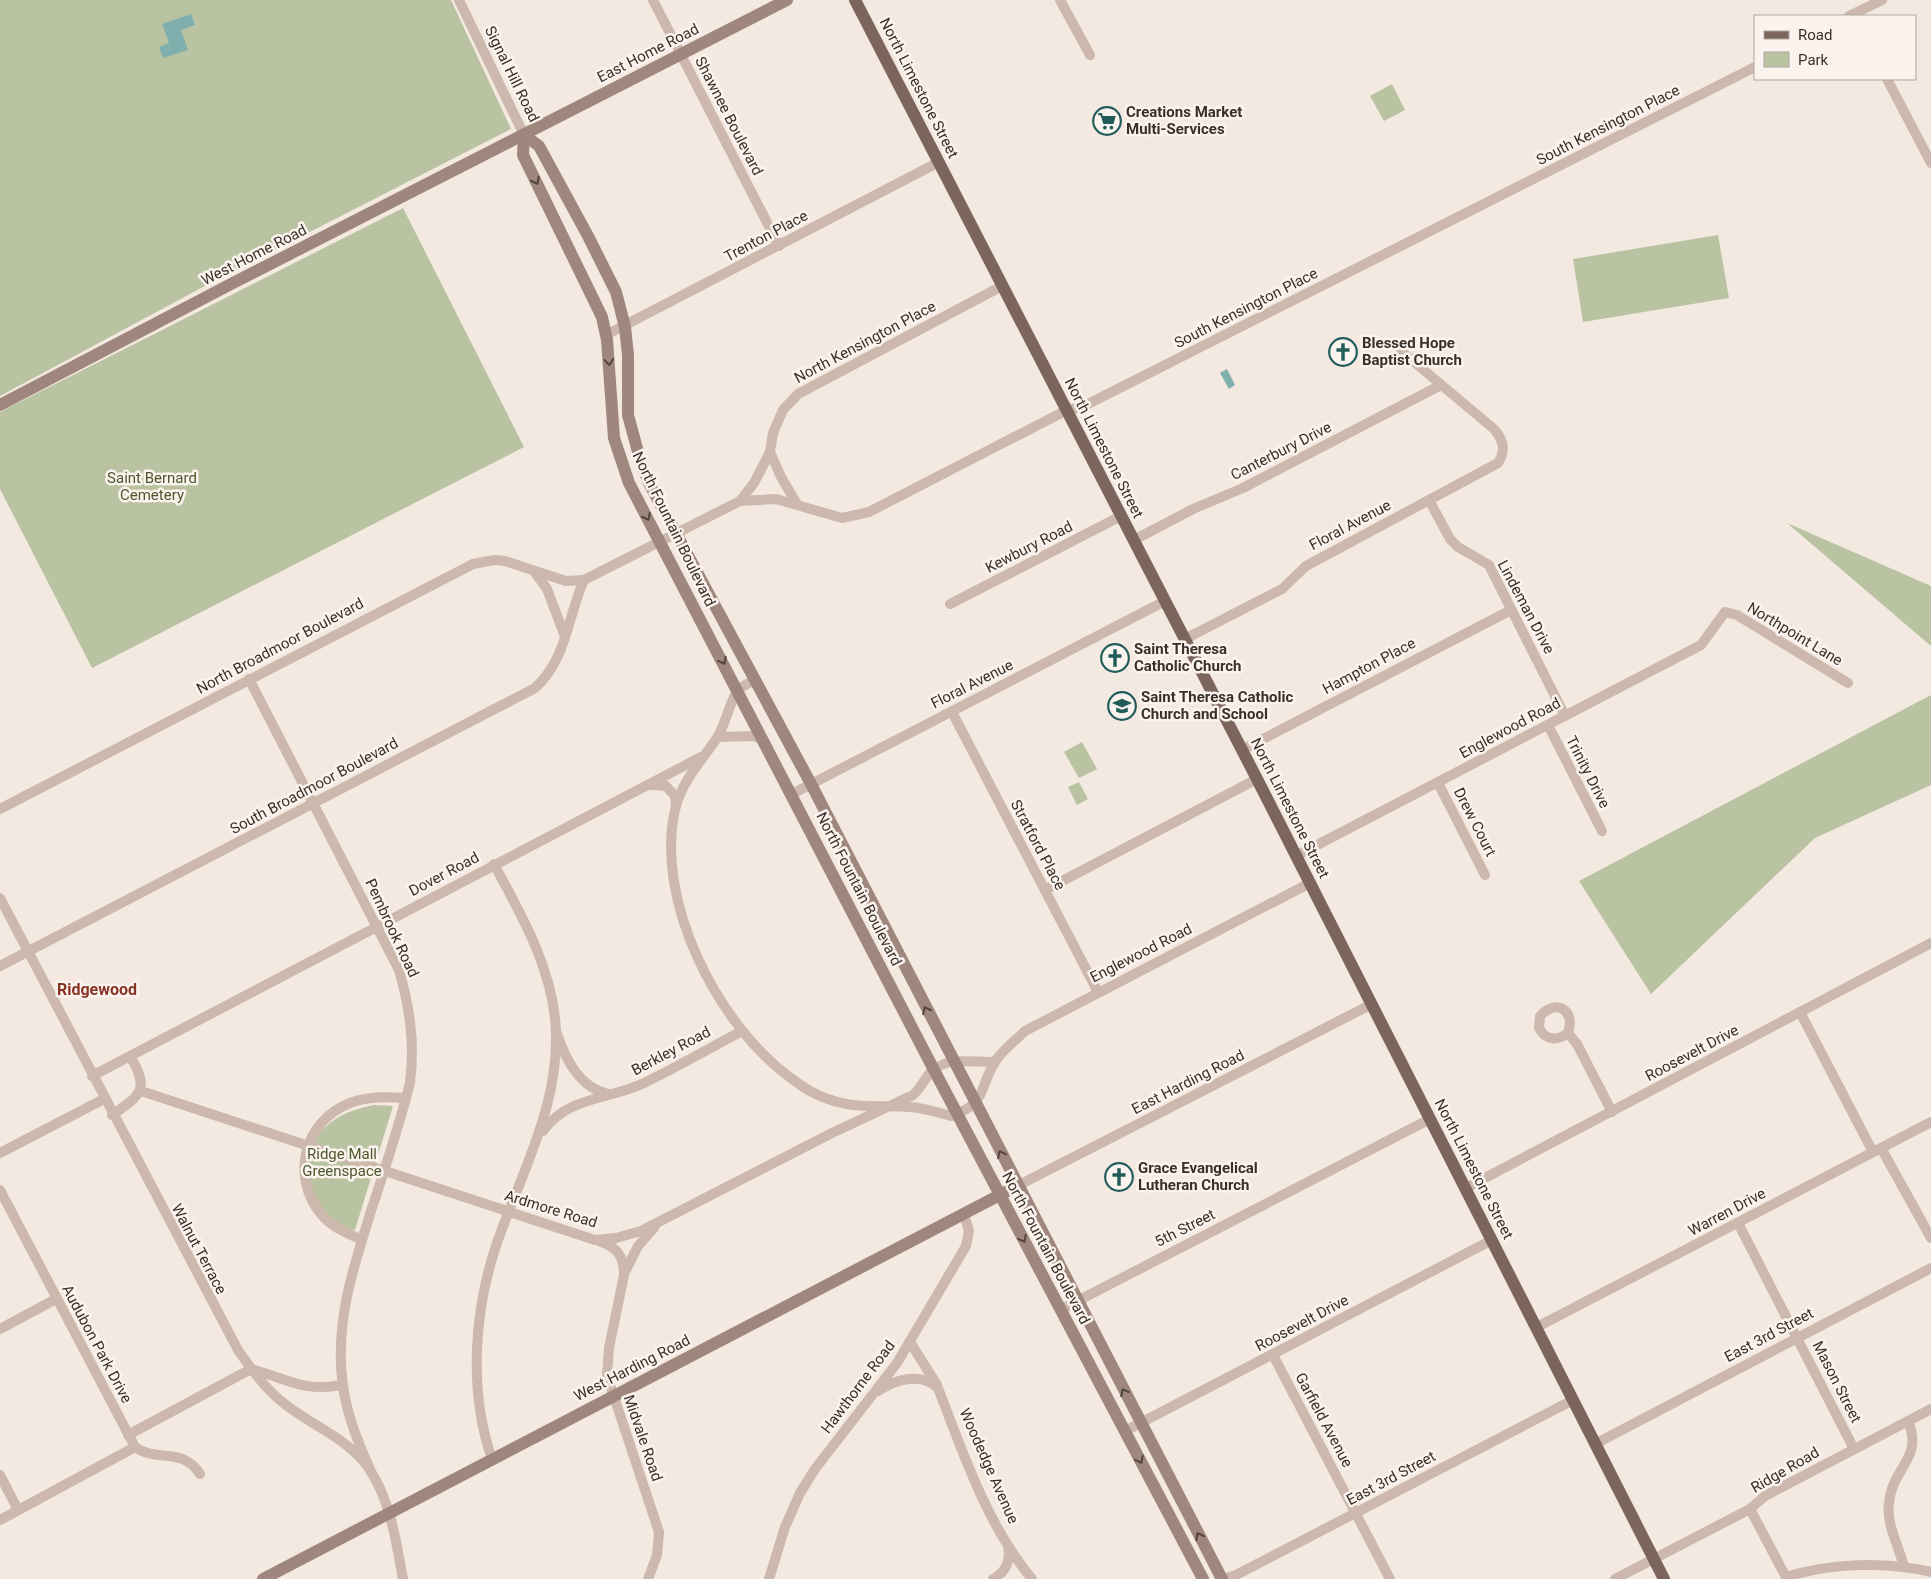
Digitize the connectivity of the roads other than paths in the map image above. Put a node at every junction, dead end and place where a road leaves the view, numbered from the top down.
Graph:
1 (459, 0) edge
2 (653, 0) edge
3 (787, 0) edge
4 (855, 0) edge
5 (1060, 0) edge
6 (1874, 2) edge
7 (1851, 15) edge
8 (681, 54) junction
9 (1090, 55) dead end
10 (1754, 68) edge
11 (1888, 80) edge
12 (524, 135) junction
13 (938, 162) junction
14 (1931, 163) edge
15 (779, 246) junction
16 (1002, 286) junction
17 (625, 327) junction
18 (606, 336) junction
19 (1401, 351) dead end
20 (1442, 385) junction
21 (0, 406) edge
22 (1066, 410) junction
23 (770, 452) junction
24 (1429, 500) junction
25 (740, 501) junction
26 (797, 504) junction
27 (1121, 516) junction
28 (677, 534) junction
29 (1134, 540) junction
30 (660, 542) junction
31 (534, 571) junction
32 (584, 580) junction
33 (1165, 602) junction
34 (950, 604) dead end
35 (1512, 610) junction
36 (1725, 612) joint
37 (564, 634) junction
38 (1185, 639) junction
39 (249, 679) junction
40 (754, 680) junction
41 (1848, 684) dead end
42 (738, 690) junction
43 (952, 712) junction
44 (1565, 716) junction
45 (1548, 725) junction
46 (718, 737) junction
47 (763, 739) junction
48 (1242, 750) junction
49 (705, 755) junction
50 (1257, 779) junction
51 (1438, 783) junction
52 (811, 784) junction
53 (647, 786) junction
54 (792, 794) junction
55 (313, 804) junction
56 (676, 806) junction
57 (0, 809) edge
58 (1602, 832) dead end
59 (1296, 856) junction
60 (494, 864) junction
61 (1485, 875) dead end
62 (1310, 883) junction
63 (1045, 890) junction
64 (0, 898) edge
65 (378, 927) junction
66 (1931, 943) edge
67 (28, 952) junction
68 (0, 966) edge
69 (1098, 992) junction
70 (1372, 1004) junction
71 (1800, 1012) junction
72 (555, 1028) junction
73 (742, 1031) junction
74 (1568, 1033) dead end
75 (130, 1056) junction
76 (952, 1060) junction
77 (995, 1062) junction
78 (934, 1070) junction
79 (92, 1076) junction
80 (141, 1091) junction
81 (612, 1095) junction
82 (406, 1098) junction
83 (104, 1099) junction
84 (976, 1104) junction
85 (889, 1106) junction
86 (1612, 1112) junction
87 (957, 1114) junction
88 (112, 1115) junction
89 (1430, 1119) junction
90 (1931, 1122) edge
91 (538, 1138) junction
92 (306, 1146) junction
93 (1877, 1150) junction
94 (0, 1153) edge
95 (384, 1171) junction
96 (1017, 1186) junction
97 (1466, 1188) junction
98 (0, 1190) edge
99 (1000, 1196) junction
100 (509, 1212) junction
101 (964, 1215) junction
102 (662, 1221) junction
103 (1738, 1223) junction
104 (1931, 1238) edge
105 (362, 1240) junction
106 (595, 1240) junction
107 (1492, 1240) junction
108 (1931, 1268) edge
109 (624, 1275) junction
110 (56, 1299) junction
111 (1076, 1302) junction
112 (1060, 1310) junction
113 (1537, 1327) junction
114 (0, 1329) edge
115 (1797, 1338) junction
116 (910, 1342) junction
117 (1273, 1356) junction
118 (251, 1368) junction
119 (342, 1385) junction
120 (938, 1388) junction
121 (612, 1397) junction
122 (870, 1398) junction
123 (1573, 1400) junction
124 (1931, 1409) edge
125 (1908, 1421) junction
126 (1141, 1423) junction
127 (1125, 1431) junction
128 (128, 1435) junction
129 (1595, 1444) junction
130 (135, 1447) junction
131 (1854, 1449) junction
132 (492, 1459) junction
133 (370, 1469) junction
134 (200, 1474) dead end
135 (0, 1475) edge
136 (1750, 1509) junction
137 (18, 1510) junction
138 (390, 1512) junction
139 (1356, 1514) junction
140 (0, 1520) edge
141 (1006, 1540) junction
142 (1654, 1559) junction
143 (1904, 1567) junction
144 (1931, 1572) edge
145 (281, 1575) edge
146 (1787, 1578) edge
147 (263, 1579) edge
148 (403, 1579) edge
149 (648, 1579) edge
150 (769, 1579) edge
151 (993, 1579) edge
152 (1032, 1579) edge
153 (1203, 1579) edge
154 (1222, 1579) edge
155 (1390, 1579) edge
156 (1615, 1579) edge
157 (1664, 1579) edge

1 - 12 street, Signal Hill Road
2 - 8 street, Shawnee Boulevard
3 - 8 street, East Home Road
4 - 13 main road, North Limestone Street
5 - 9 street
6 - 7 street
8 - 12 street, East Home Road
8 - 15 street, Shawnee Boulevard
10 - 22 street, South Kensington Place
11 - 14 street
12 - 17 street, North Fountain Boulevard
12 -> 18 street, North Fountain Boulevard
12 - 21 street, West Home Road
13 - 15 street, Trenton Place
13 - 16 main road, North Limestone Street
15 - 17 street, Trenton Place
16 - 22 main road, North Limestone Street
16 - 23 street, North Kensington Place
17 - 18 street, Trenton Place
17 - 28 street, North Fountain Boulevard
18 -> 30 street, North Fountain Boulevard
19 - 20 street
20 - 24 street, Floral Avenue
20 - 29 street, Canterbury Drive
22 - 26 street, South Kensington Place
22 - 27 main road, North Limestone Street
23 - 25 street, North Kensington Place
23 - 26 street
24 - 35 street, Lindeman Drive
24 - 38 street, Floral Avenue
25 - 26 street, South Kensington Place
25 - 28 street
27 - 29 main road, North Limestone Street
27 - 34 street, Kewbury Road
28 - 30 street
28 - 40 street, North Fountain Boulevard
29 - 33 main road, North Limestone Street
30 - 32 street
30 -> 42 street, North Fountain Boulevard
31 - 32 street, North Broadmoor Boulevard
31 - 37 street
31 - 39 street, North Broadmoor Boulevard
32 - 37 street, South Broadmoor Boulevard
33 - 38 main road, North Limestone Street
33 - 43 street, Floral Avenue
35 - 44 street, Lindeman Drive
35 - 48 street, Hampton Place
36 - 41 street, Northpoint Lane
36 - 44 street, Englewood Road
37 - 55 street, South Broadmoor Boulevard
38 - 48 main road, North Limestone Street
39 - 55 street, Pembrook Road
39 - 57 street, North Broadmoor Boulevard
40 - 42 street
40 - 52 street, North Fountain Boulevard
42 - 46 street
42 - 47 street, North Fountain Boulevard
43 - 52 street, Floral Avenue
43 - 63 street, Stratford Place
44 - 45 street, Englewood Road
45 - 51 street, Englewood Road
45 - 58 street, Trinity Drive
46 - 47 street
46 - 49 street
47 - 54 street, North Fountain Boulevard
48 - 50 main road, North Limestone Street
49 - 53 street, Dover Road
49 - 56 street
50 - 59 main road, North Limestone Street
50 - 63 street
51 - 59 street, Englewood Road
51 - 61 street, Drew Court
52 - 54 street, Floral Avenue
76 -> 52 street, North Fountain Boulevard
53 - 56 street
53 - 60 street, Dover Road
54 - 78 street, North Fountain Boulevard
55 - 65 street, Pembrook Road
55 - 67 street, South Broadmoor Boulevard
56 - 73 street
59 - 62 main road, North Limestone Street
60 - 65 street, Dover Road
60 - 72 street
62 - 69 street, Englewood Road
62 - 70 main road, North Limestone Street
63 - 69 street, Stratford Place
64 - 67 street, Walnut Terrace
65 - 75 street, Dover Road
65 - 82 street, Pembrook Road
66 - 71 street, Roosevelt Drive
67 - 68 street, South Broadmoor Boulevard
67 - 79 street, Walnut Terrace
69 - 77 street, Englewood Road
70 - 89 main road, North Limestone Street
70 - 96 street, East Harding Road
71 - 86 street, Roosevelt Drive
71 - 93 street
72 - 81 street
72 - 91 street
73 - 81 street, Berkley Road
73 - 85 street
74 - 86 street
75 - 79 street, Dover Road
75 - 80 street
76 - 77 street
76 - 78 street, Ardmore Road
76 - 84 street, North Fountain Boulevard
77 - 84 street, Englewood Road
78 - 85 street, Ardmore Road
78 - 87 street, North Fountain Boulevard
79 - 83 street, Walnut Terrace
80 - 88 street
80 - 92 street, Ardmore Road
81 - 91 street, Berkley Road
82 - 92 street
82 - 95 street, Pembrook Road
83 - 88 street, Walnut Terrace
83 - 94 street
84 - 87 street
96 -> 84 street, North Fountain Boulevard
85 - 87 street
85 - 102 street, Ardmore Road
86 - 97 street, Roosevelt Drive
87 - 99 street, North Fountain Boulevard
88 - 118 street, Walnut Terrace
89 - 97 main road, North Limestone Street
89 - 111 street, 5th Street
90 - 93 street, Warren Drive
91 - 100 street
92 - 95 street, Ardmore Road
92 - 105 street
93 - 103 street, Warren Drive
93 - 104 street
95 - 100 street, Ardmore Road
95 - 105 street, Pembrook Road
96 - 99 street, West Harding Road
96 - 111 street, North Fountain Boulevard
97 - 107 main road, North Limestone Street
98 - 110 street, Audubon Park Drive
99 - 101 street, West Harding Road
99 -> 112 street, North Fountain Boulevard
100 - 106 street, Ardmore Road
100 - 132 street
101 - 116 street, Hawthorne Road
101 - 121 street, West Harding Road
102 - 106 street, Ardmore Road
102 - 109 street, Midvale Road
103 - 113 street, Warren Drive
103 - 115 street, Mason Street
105 - 119 street, Pembrook Road
106 - 109 street, Midvale Road
107 - 113 main road, North Limestone Street
107 - 117 street, Roosevelt Drive
108 - 115 street, East 3rd Street
109 - 121 street, Midvale Road
110 - 114 street
110 - 128 street, Audubon Park Drive
111 - 112 street, 5th Street
126 -> 111 street, North Fountain Boulevard
112 - 127 street, North Fountain Boulevard
113 - 123 main road, North Limestone Street
115 - 129 street, East 3rd Street
115 - 131 street, Mason Street
116 - 120 street, Woodedge Avenue
116 - 122 street, Hawthorne Road
117 - 126 street, Roosevelt Drive
117 - 139 street, Garfield Avenue
118 - 119 street
118 - 128 street
118 - 133 street, Walnut Terrace
119 - 133 street, Pembrook Road
120 - 122 street
120 - 141 street, Woodedge Avenue
121 - 132 street, West Harding Road
121 - 149 street, Midvale Road
122 - 150 street, Hawthorne Road
123 - 129 main road, North Limestone Street
123 - 139 street, East 3rd Street
124 - 125 street, Ridge Road
125 - 131 street, Ridge Road
125 - 143 street
126 - 127 street, Roosevelt Drive
154 -> 126 street, North Fountain Boulevard
127 -> 153 street, North Fountain Boulevard
128 - 130 street, Audubon Park Drive
129 - 142 main road, North Limestone Street
130 - 134 street
130 - 137 street
131 - 136 street, Ridge Road
132 - 138 street, West Harding Road
133 - 138 street, Walnut Terrace
135 - 137 street
136 - 142 street, Ridge Road
136 - 146 street
137 - 140 street
138 - 145 street, West Harding Road
138 - 148 street, Walnut Terrace
139 - 154 street, East 3rd Street
139 - 155 street, Garfield Avenue
141 - 151 street
141 - 152 street, Woodedge Avenue
142 - 156 street, Ridge Road
142 - 157 main road, North Limestone Street
143 - 144 street
143 - 146 street
145 - 147 street, West Harding Road

